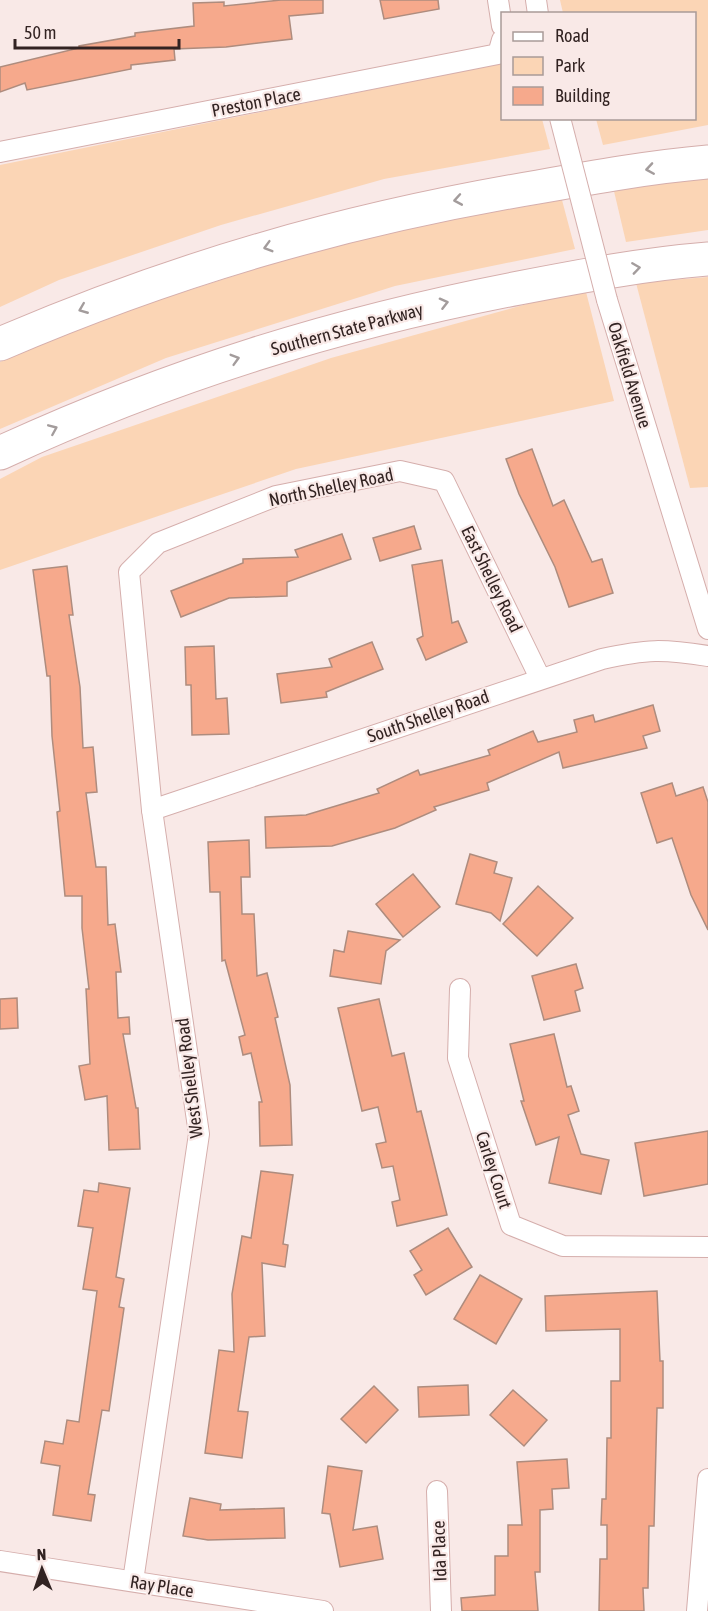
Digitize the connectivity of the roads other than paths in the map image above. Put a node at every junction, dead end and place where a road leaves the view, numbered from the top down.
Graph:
1 (498, 0) edge
2 (501, 20) edge
3 (501, 44) edge
4 (561, 120) edge
5 (0, 152) edge
6 (708, 162) edge
7 (708, 259) edge
8 (0, 344) edge
9 (0, 453) edge
10 (444, 481) joint
11 (129, 572) joint
12 (708, 629) edge
13 (708, 656) edge
14 (540, 678) junction
15 (152, 810) junction
16 (460, 989) dead end
17 (708, 1247) edge
18 (708, 1479) edge
19 (437, 1491) dead end
20 (0, 1561) edge
21 (133, 1581) junction
22 (323, 1611) edge
23 (441, 1611) edge
24 (698, 1611) edge

1 - 2 street
3 - 5 street, Preston Place
4 - 12 street, Oakfield Avenue, bridge
6 -> 8 highway
9 -> 7 highway, Southern State Parkway
10 - 11 street, North Shelley Road
10 - 14 street, East Shelley Road
11 - 15 street, West Shelley Road
13 - 14 street, South Shelley Road
14 - 15 street, South Shelley Road
15 - 21 street, West Shelley Road
16 - 17 street, Carley Court
18 - 24 street
19 - 23 street, Ida Place
20 - 21 street, Ray Place
21 - 22 street, Ray Place

